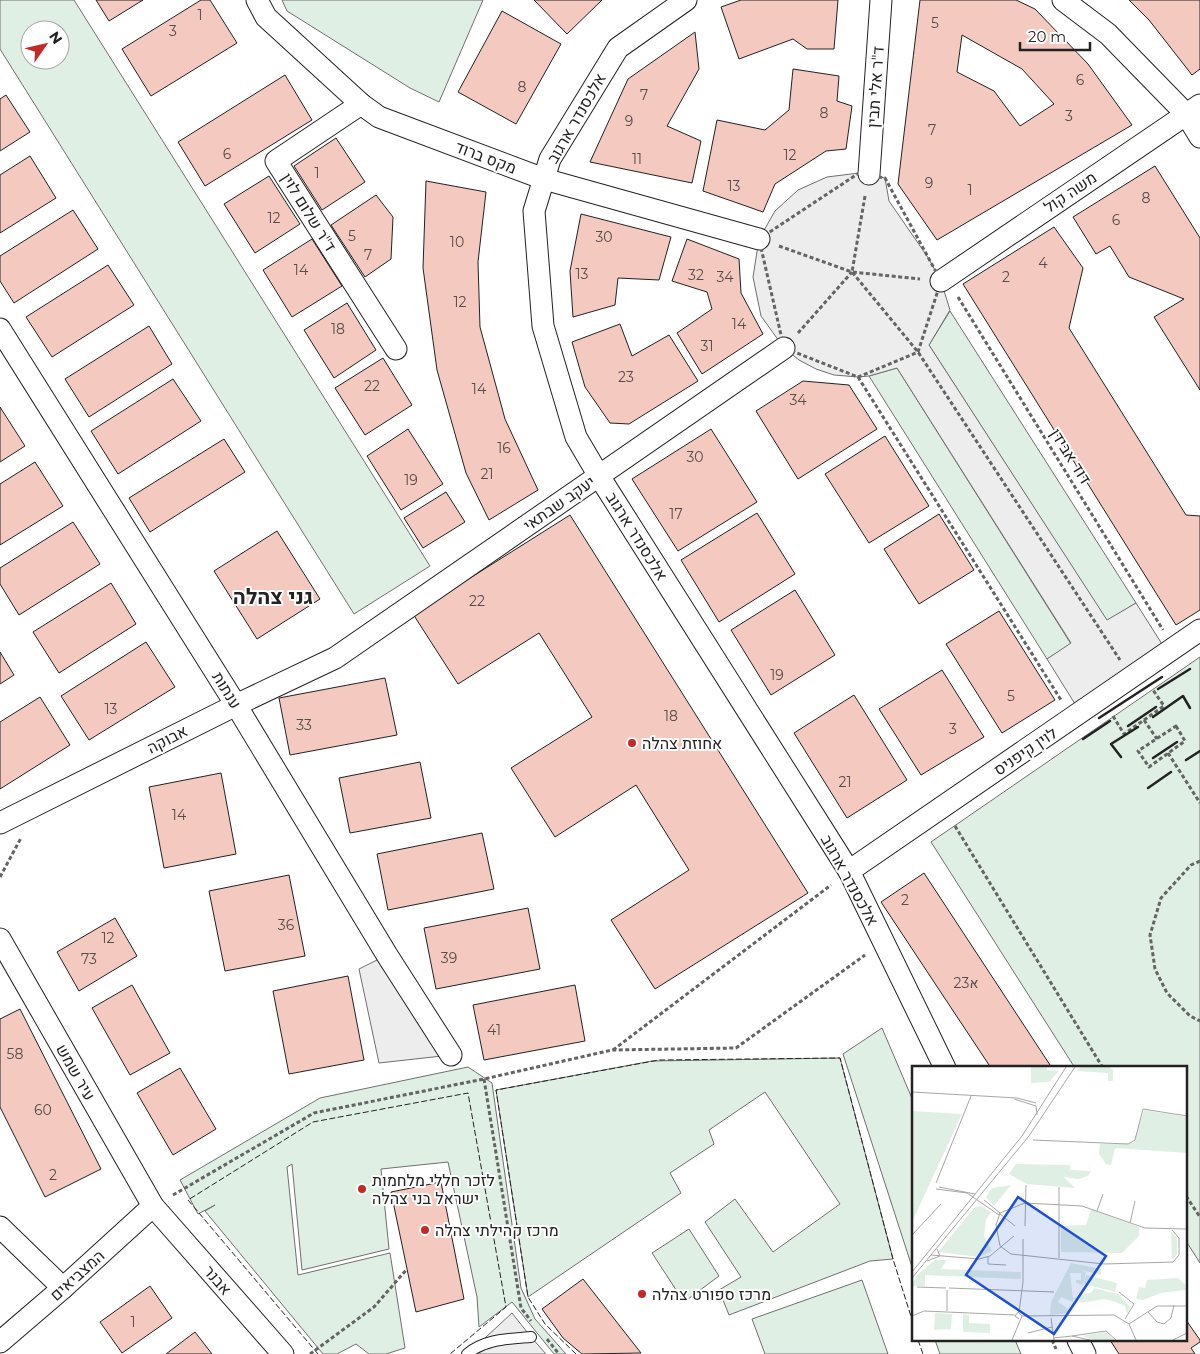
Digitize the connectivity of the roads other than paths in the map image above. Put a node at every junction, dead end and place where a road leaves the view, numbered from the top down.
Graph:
1 (256, 0) edge
2 (686, 0) edge
3 (881, 0) edge
4 (1063, 0) edge
5 (361, 104) junction
6 (1193, 109) edge
7 (1200, 137) edge
8 (544, 179) junction
9 (867, 182) road end
10 (769, 242) road end
11 (935, 279) road end
12 (0, 328) edge
13 (790, 341) road end
14 (396, 349) dead end
15 (599, 476) junction
16 (1200, 630) edge
17 (335, 658) joint
18 (236, 705) junction
19 (0, 824) edge
20 (849, 871) junction
21 (0, 939) edge
22 (451, 1055) dead end
23 (944, 1066) edge
24 (153, 1206) junction
25 (0, 1227) edge
26 (64, 1288) junction
27 (531, 1337) dead end
28 (0, 1342) edge
29 (1079, 1342) edge
30 (282, 1354) edge
31 (467, 1354) edge
32 (1085, 1354) edge

1 - 5 street, מקס ברוד
2 - 8 street, אלכסנדר ארגוב
3 - 9 street, ד"ר אלי תבין
4 - 6 street
5 - 8 street, מקס ברוד
5 - 14 street, ד"ר שלום לוין
6 - 7 street
6 - 11 street, משה קול
8 - 10 street, מקס ברוד
8 - 15 street, אלכסנדר ארגוב
12 - 18 street, ענתות
13 - 15 street, יעקב שבתאי
15 - 17 street, יעקב שבתאי
15 - 20 street, אלכסנדר ארגוב
16 - 20 street, לוין קיפניס
17 - 18 street, אבוקה
18 - 19 street, אבוקה
18 - 22 street, ענתות
20 - 23 street, אלכסנדר ארגוב
21 - 24 street, עיר שמש
24 - 26 street, המצביאים
24 - 30 street, אבנר
25 - 26 street
26 - 28 street, המצביאים
27 - 31 lane
29 - 32 street

